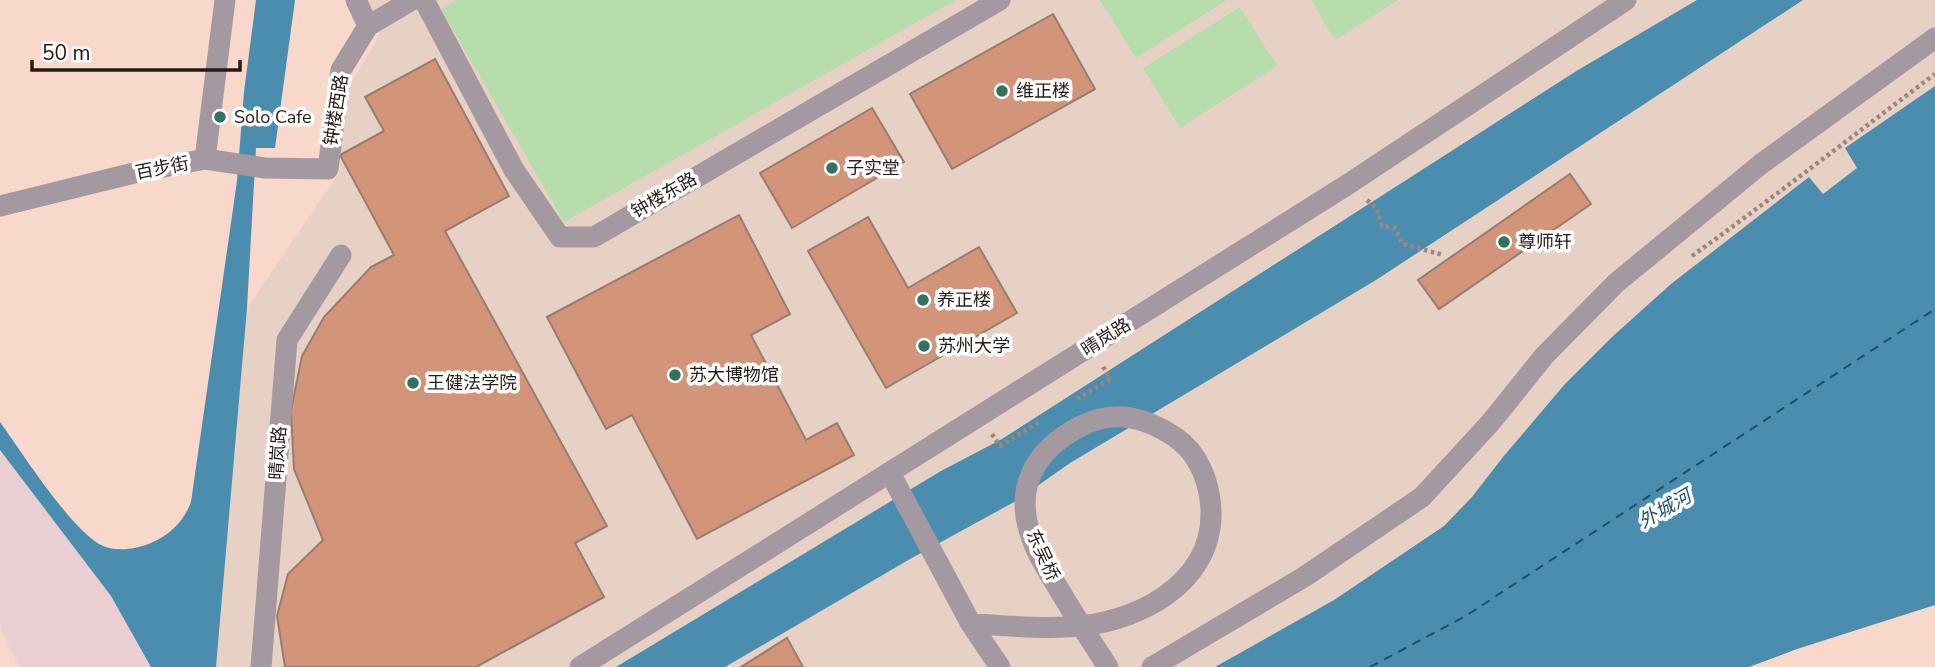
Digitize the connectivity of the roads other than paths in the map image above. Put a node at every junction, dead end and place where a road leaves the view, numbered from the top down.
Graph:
1 (225, 0) edge
2 (356, 0) edge
3 (412, 0) edge
4 (424, 0) edge
5 (1000, 0) edge
6 (1626, 0) edge
7 (368, 26) junction
8 (1935, 38) edge
9 (205, 159) junction
10 (328, 169) joint
11 (0, 206) edge
12 (341, 255) dead end
13 (894, 481) junction
14 (971, 624) junction
15 (261, 667) edge
16 (580, 667) edge
17 (1000, 667) edge
18 (1108, 667) edge
19 (1152, 667) edge

1 - 9 street
2 - 7 street
3 - 7 street, 钟楼西路
4 - 5 street, 钟楼东路
6 - 13 street, 晴岚路
7 - 10 street, 钟楼西路
8 - 19 street
9 - 10 street, 百步街
9 - 11 street, 百步街
12 - 15 street, 晴岚路
13 - 14 street
13 - 16 street, 晴岚路
14 - 17 street
14 - 18 street, 东吴桥

